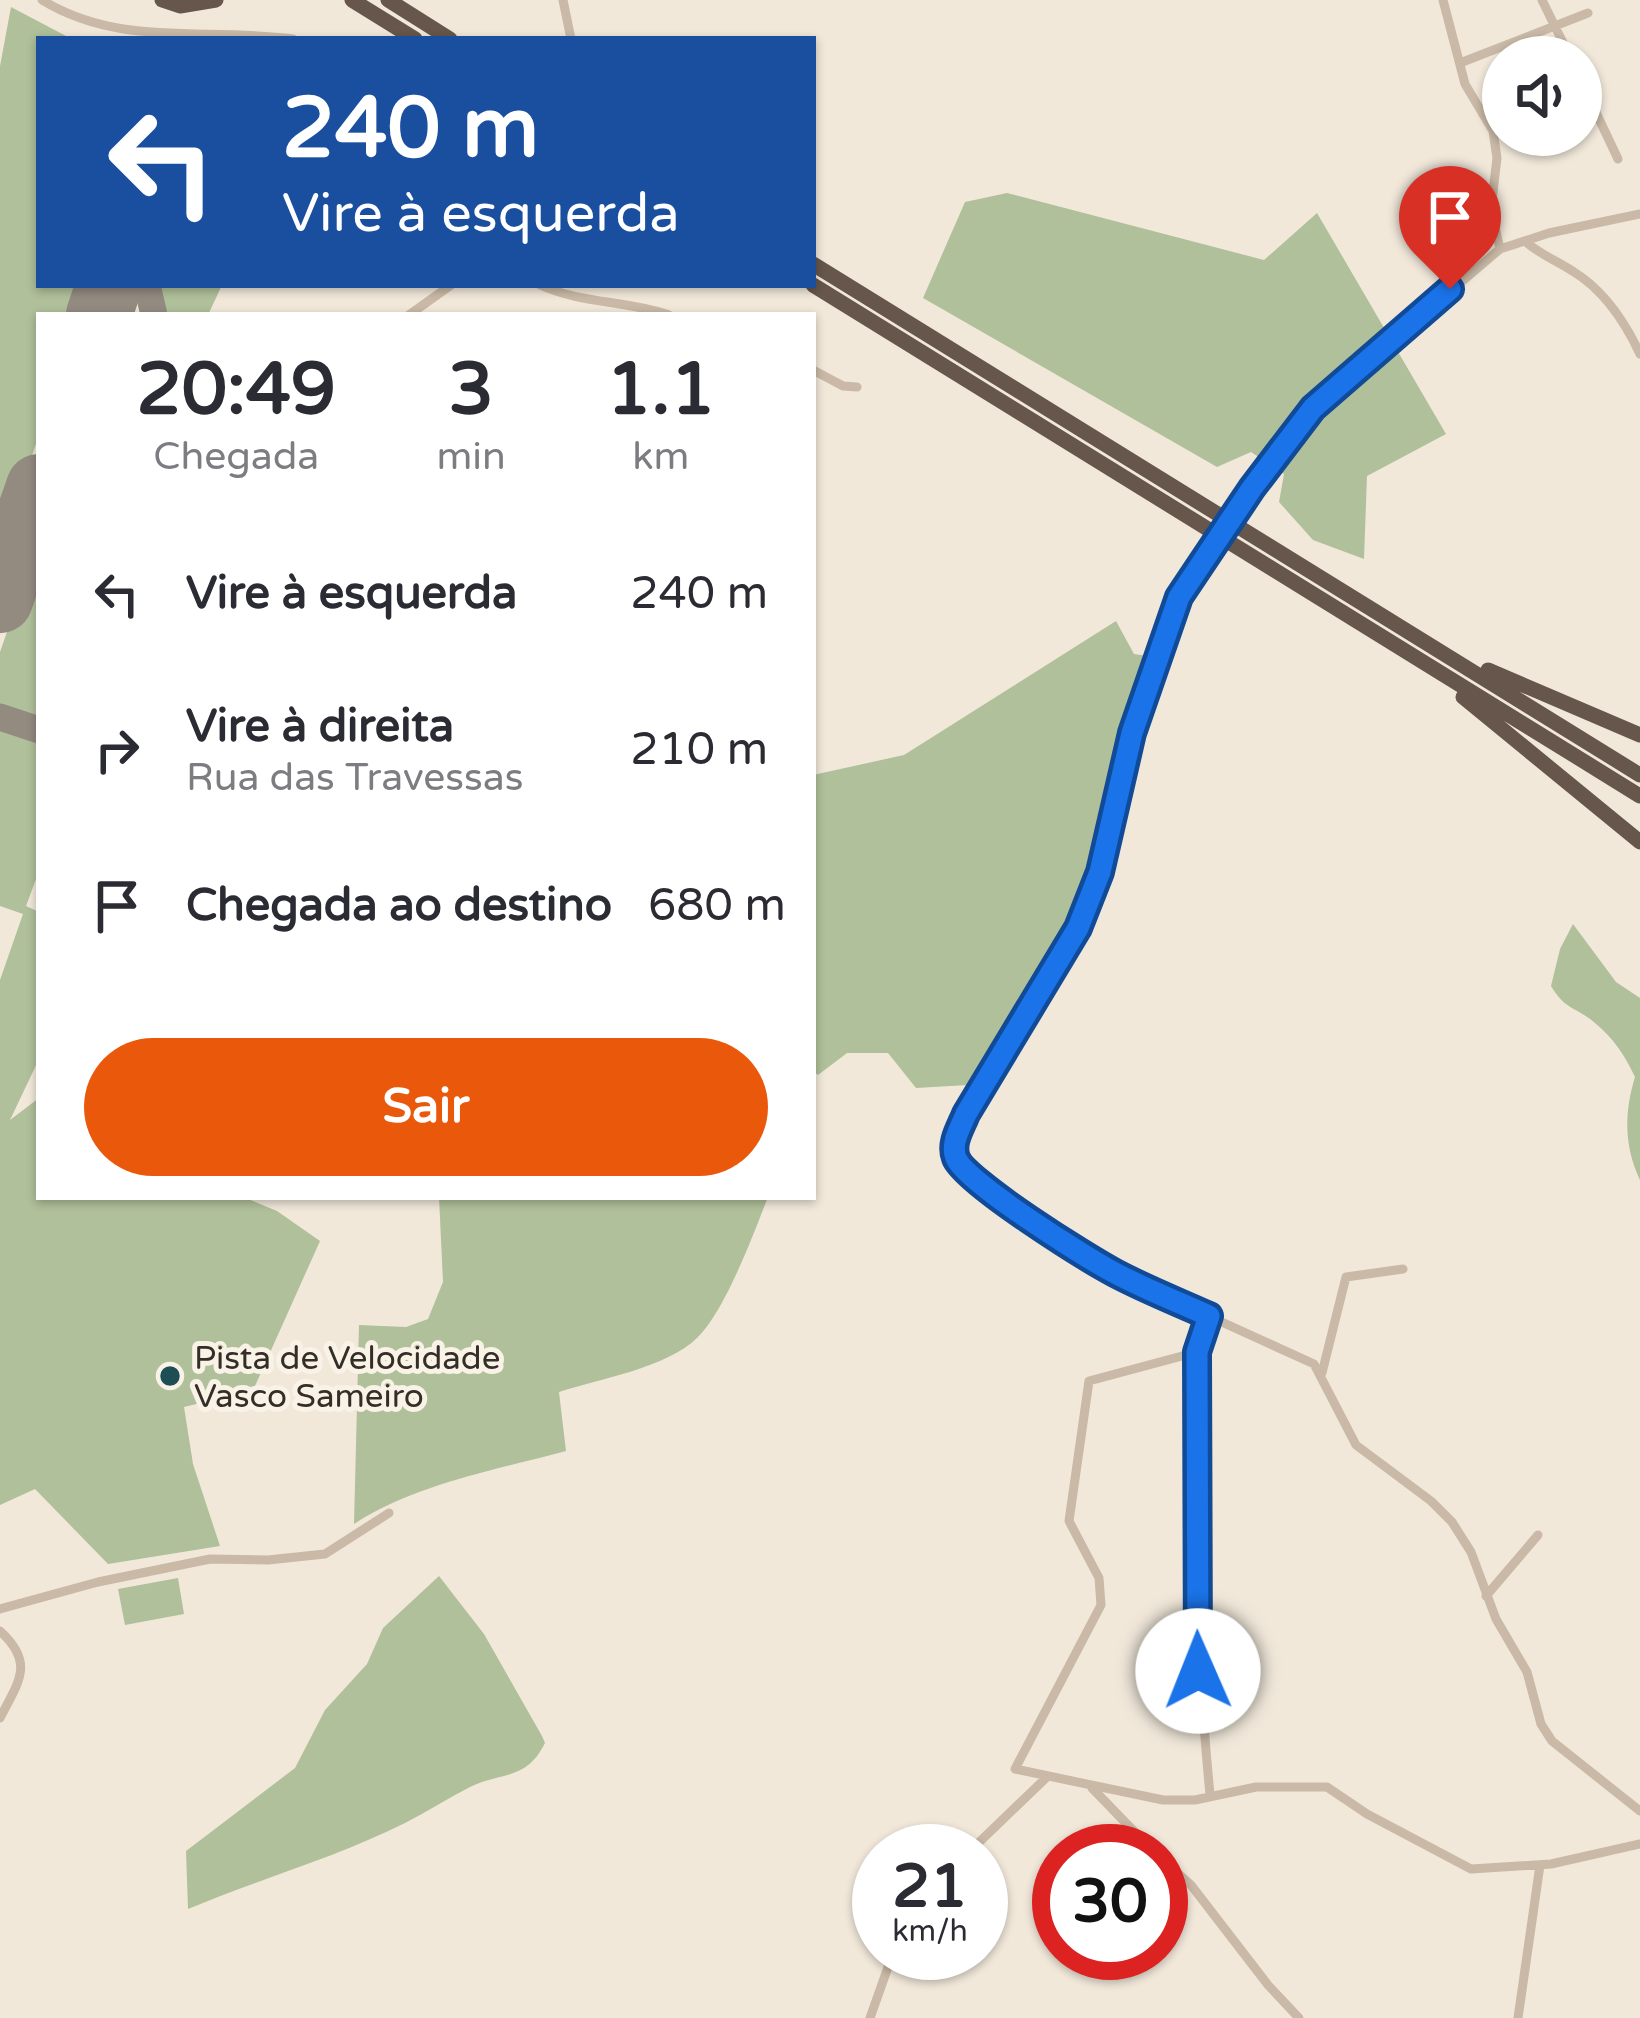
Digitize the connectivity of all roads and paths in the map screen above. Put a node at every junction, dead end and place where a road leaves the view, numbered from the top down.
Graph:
1 (42, 0) edge
2 (162, 0) edge
3 (216, 0) edge
4 (343, 0) edge
5 (352, 0) edge
6 (388, 0) edge
7 (563, 0) edge
8 (1442, 0) edge
9 (1542, 0) edge
10 (371, 12) junction
11 (1588, 13) dead end
12 (1555, 27) junction
13 (199, 36) edge
14 (410, 36) edge
15 (445, 36) edge
16 (570, 36) edge
17 (1560, 36) edge
18 (1460, 63) junction
19 (1602, 125) edge
20 (1618, 159) dead end
21 (1640, 214) edge
22 (1525, 241) junction
23 (1500, 249) junction
24 (816, 266) edge
25 (816, 287) edge
26 (447, 288) edge
27 (548, 288) edge
28 (413, 312) edge
29 (660, 312) edge
30 (1640, 354) edge
31 (816, 372) edge
32 (857, 387) dead end
33 (1315, 573) junction
34 (1329, 602) junction
35 (1640, 735) edge
36 (1640, 775) edge
37 (1640, 796) edge
38 (1640, 842) edge
39 (1403, 1269) dead end
40 (1209, 1316) junction
41 (1197, 1352) junction
42 (1322, 1373) junction
43 (389, 1513) dead end
44 (1538, 1535) dead end
45 (1486, 1596) junction
46 (0, 1609) edge
47 (0, 1631) edge
48 (0, 1718) edge
49 (1049, 1775) junction
50 (1092, 1788) junction
51 (1210, 1794) junction
52 (1640, 1810) edge
53 (998, 1824) edge
54 (1127, 1824) edge
55 (1640, 1844) edge
56 (1540, 1865) junction
57 (1188, 1882) edge
58 (883, 1980) edge
59 (870, 2018) edge
60 (1299, 2018) edge
61 (1518, 2018) edge

1 - 13 street
2 - 3 highway
4 - 10 highway
5 - 10 highway
6 - 15 highway
7 - 16 street
8 - 18 street
9 - 12 street
10 - 14 highway
11 - 12 street
12 - 17 street
12 - 18 street
18 - 23 street
19 - 20 street
21 - 22 street
22 - 23 street
22 - 30 street
23 - 40 street
24 - 33 highway
25 - 34 highway
26 - 28 street
27 - 29 street
31 - 32 street
33 - 35 highway
33 - 36 highway
34 - 37 highway
34 - 38 highway
39 - 42 street
40 - 41 street
40 - 42 street
41 - 49 street
41 - 51 street
42 - 45 street
43 - 46 street
44 - 45 street
45 - 52 street
47 - 48 street
49 - 50 street
49 - 53 street
50 - 51 street
50 - 54 street
51 - 56 street
55 - 56 street
56 - 61 street
57 - 60 street
58 - 59 street

